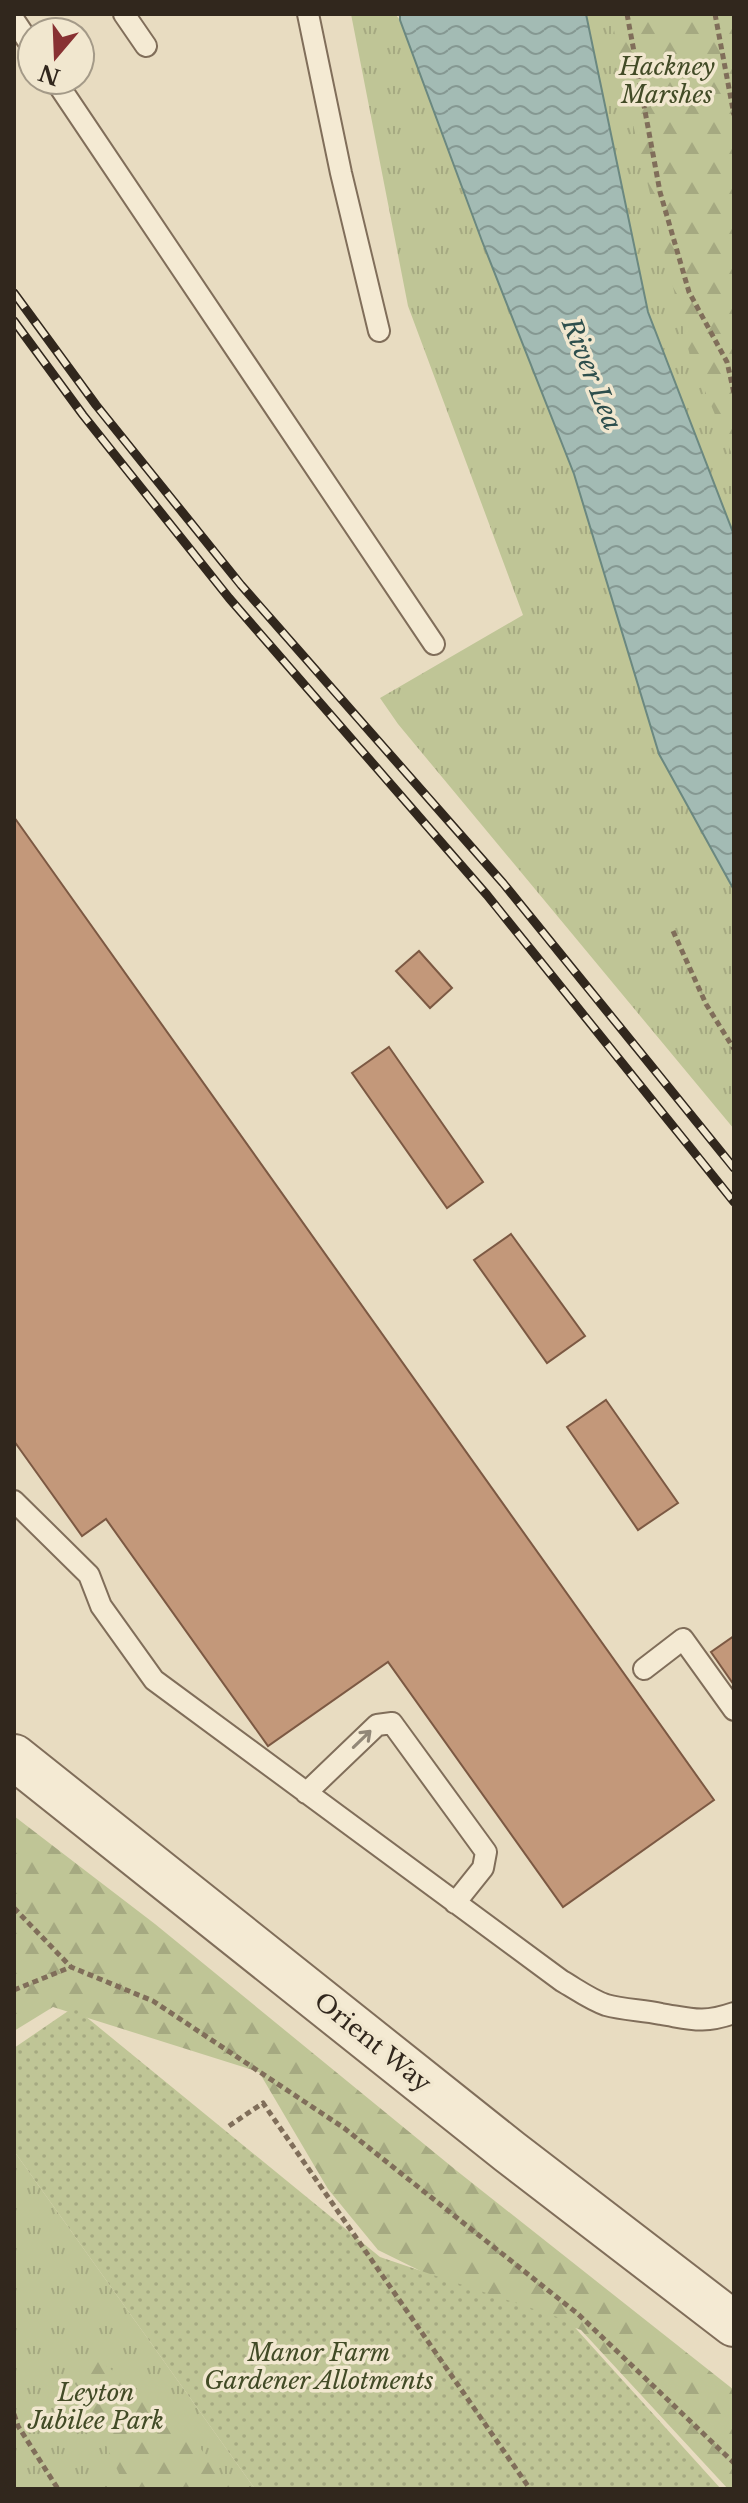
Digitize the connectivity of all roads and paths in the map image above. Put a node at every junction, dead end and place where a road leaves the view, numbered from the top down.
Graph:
1 (124, 14) edge
2 (308, 14) edge
3 (627, 14) edge
4 (715, 14) edge
5 (146, 46) dead end
6 (66, 96) edge
7 (734, 115) edge
8 (379, 331) dead end
9 (734, 393) edge
10 (434, 644) dead end
11 (673, 931) dead end
12 (734, 1049) edge
13 (14, 1501) edge
14 (644, 1669) dead end
15 (734, 1710) edge
16 (14, 1757) edge
17 (306, 1793) junction
18 (455, 1903) junction
19 (14, 1908) edge
20 (71, 1967) junction
21 (14, 1990) edge
22 (734, 2013) edge
23 (229, 2126) dead end
24 (734, 2324) edge
25 (14, 2414) edge
26 (734, 2463) edge
27 (58, 2489) edge
28 (530, 2489) edge

1 - 5 lane
2 - 8 lane
3 - 9 path
4 - 7 path
6 - 10 lane
11 - 12 path
13 - 17 lane
14 - 15 lane
16 - 24 street, Orient Way
17 - 18 lane
17 -> 18 lane
18 - 22 lane
19 - 20 path
20 - 21 path
20 - 26 path
23 - 28 path
25 - 27 path

